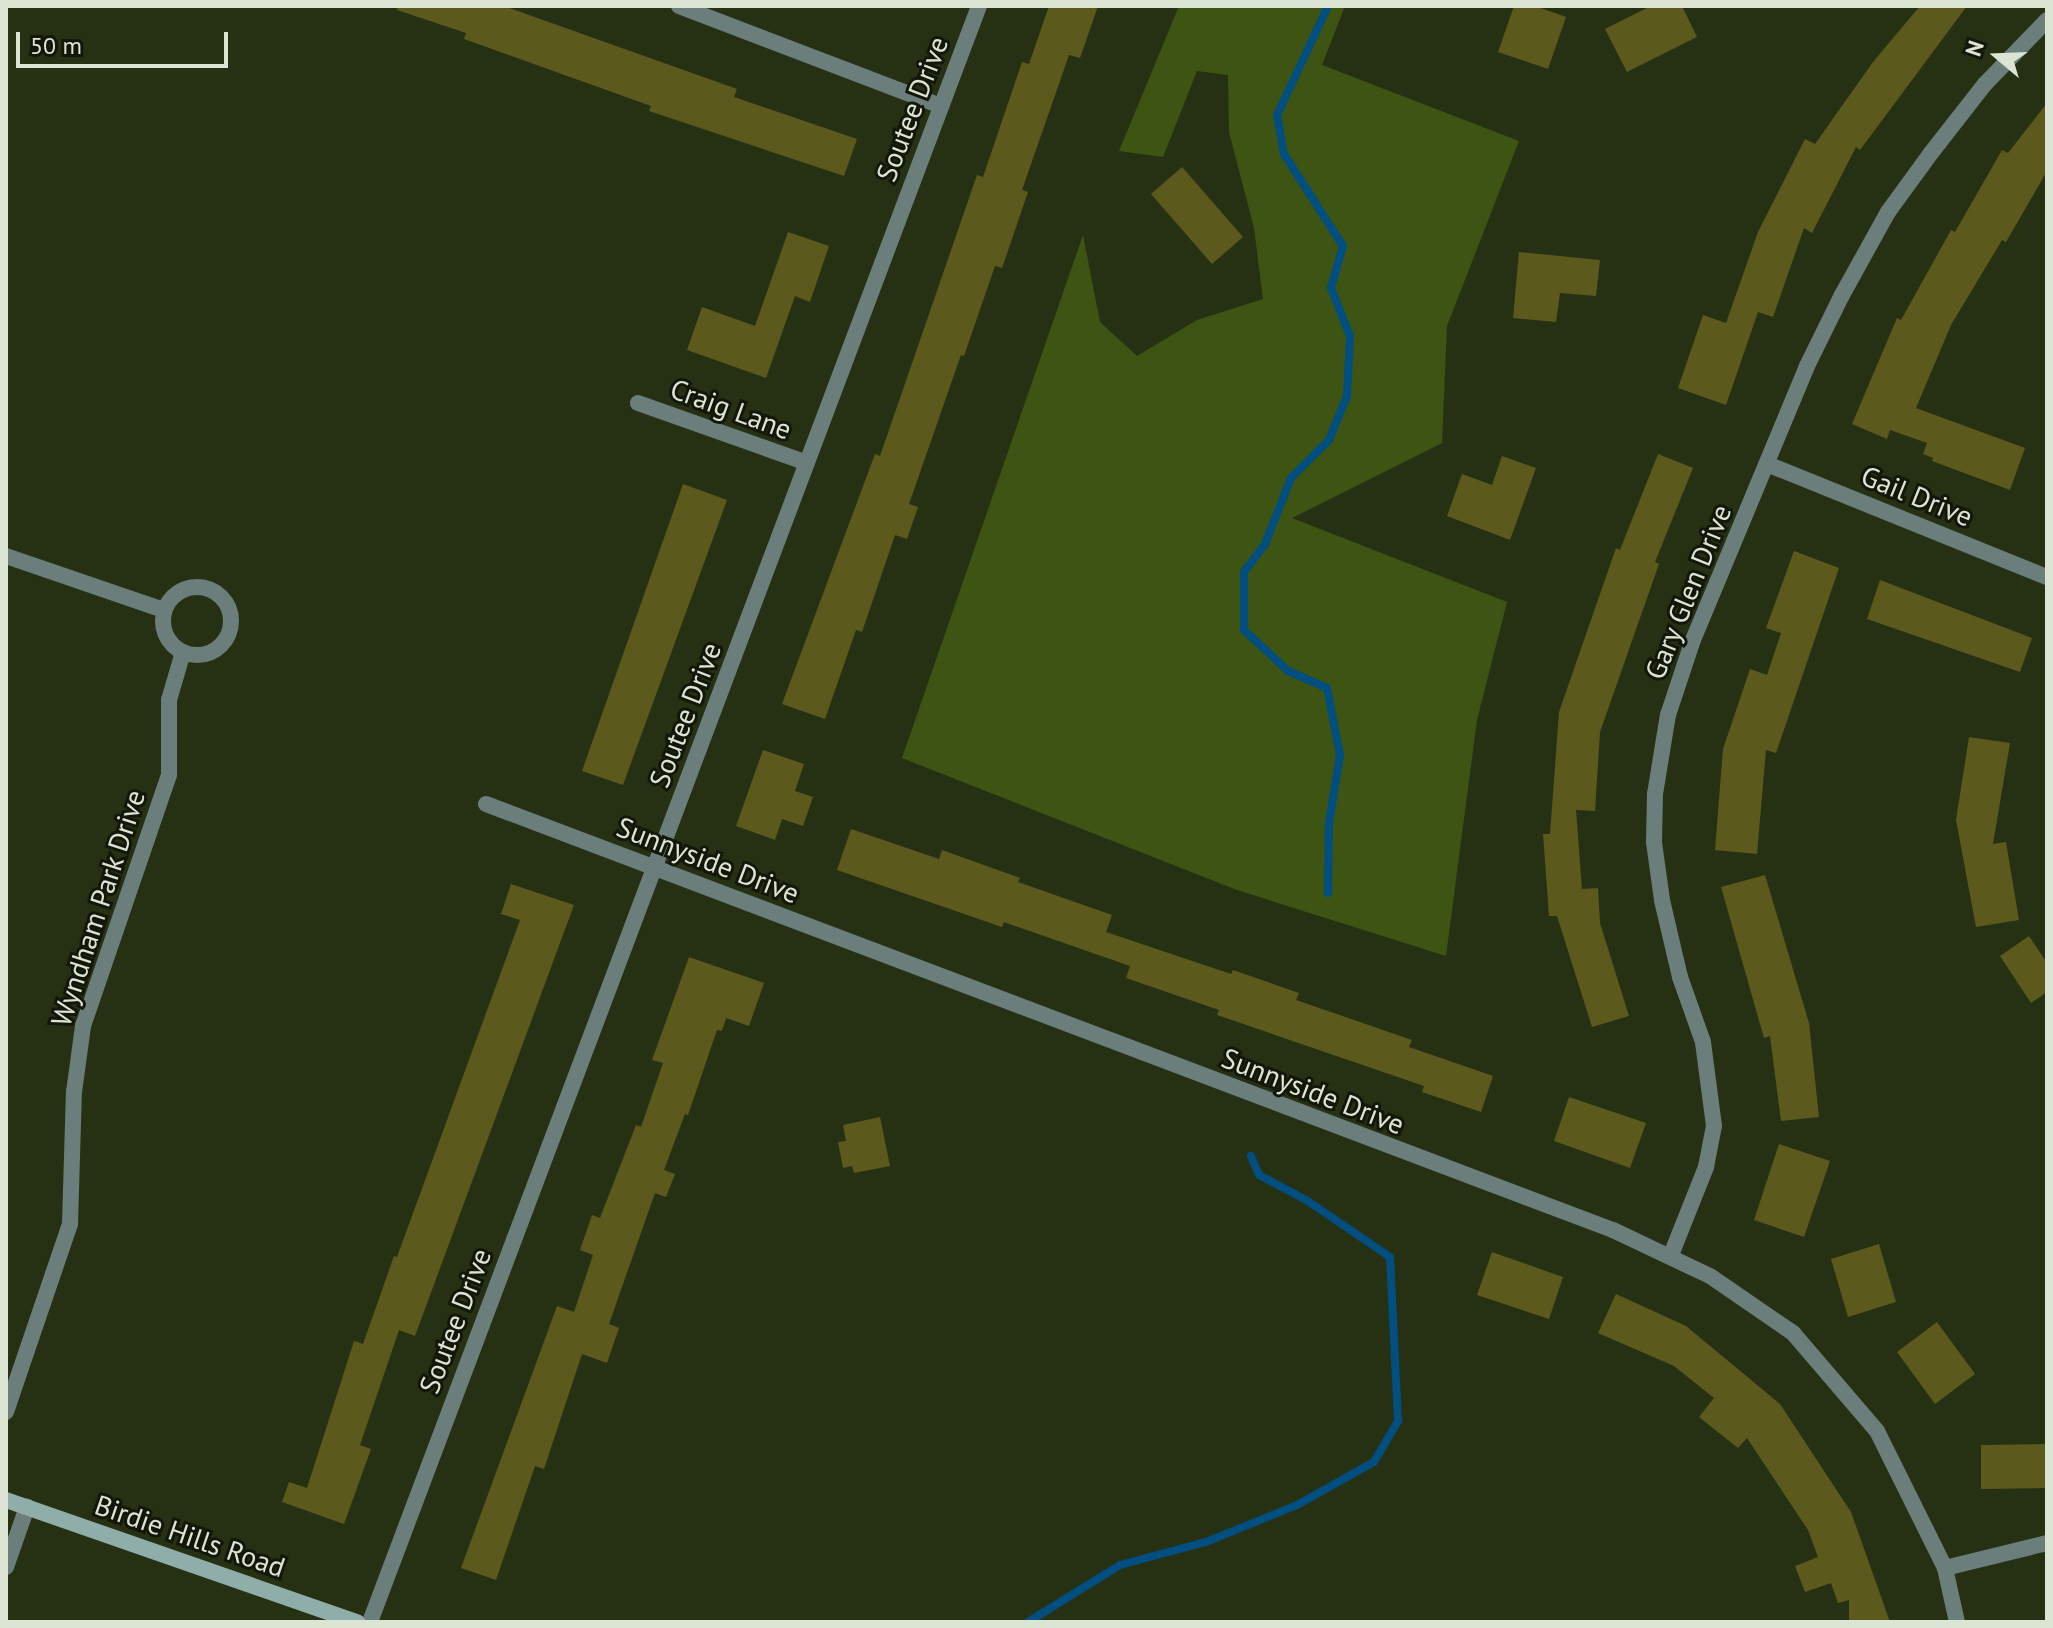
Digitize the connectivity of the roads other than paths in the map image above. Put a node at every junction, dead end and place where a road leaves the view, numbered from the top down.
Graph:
1 (679, 6) edge
2 (979, 6) edge
3 (2047, 20) edge
4 (941, 106) junction
5 (638, 403) dead end
6 (807, 463) junction
7 (1767, 464) junction
8 (6, 556) edge
9 (2047, 577) edge
10 (164, 610) junction
11 (183, 652) junction
12 (486, 804) dead end
13 (656, 866) junction
14 (1671, 1255) junction
15 (6, 1412) edge
16 (6, 1500) edge
17 (27, 1507) junction
18 (2047, 1543) edge
19 (6, 1567) edge
20 (1945, 1568) junction
21 (357, 1622) edge
22 (370, 1622) edge
23 (1957, 1622) edge

1 - 4 street
2 - 4 street, Soutee Drive
3 - 7 street, Gary Glen Drive
4 - 6 street, Soutee Drive
5 - 6 street, Craig Lane
6 - 13 street, Soutee Drive
7 - 9 street, Gail Drive
7 - 14 street, Gary Glen Drive
8 - 10 street
10 - 11 street
10 - 11 street
11 - 15 street, Wyndham Park Drive
12 - 13 street, Sunnyside Drive
13 - 14 street, Sunnyside Drive
13 - 22 street, Soutee Drive
14 - 20 street, Sunnyside Drive
16 - 17 main road, Birdie Hills Road
17 - 19 street
17 - 21 main road, Birdie Hills Road
18 - 20 street
20 - 23 street, Sunnyside Drive

